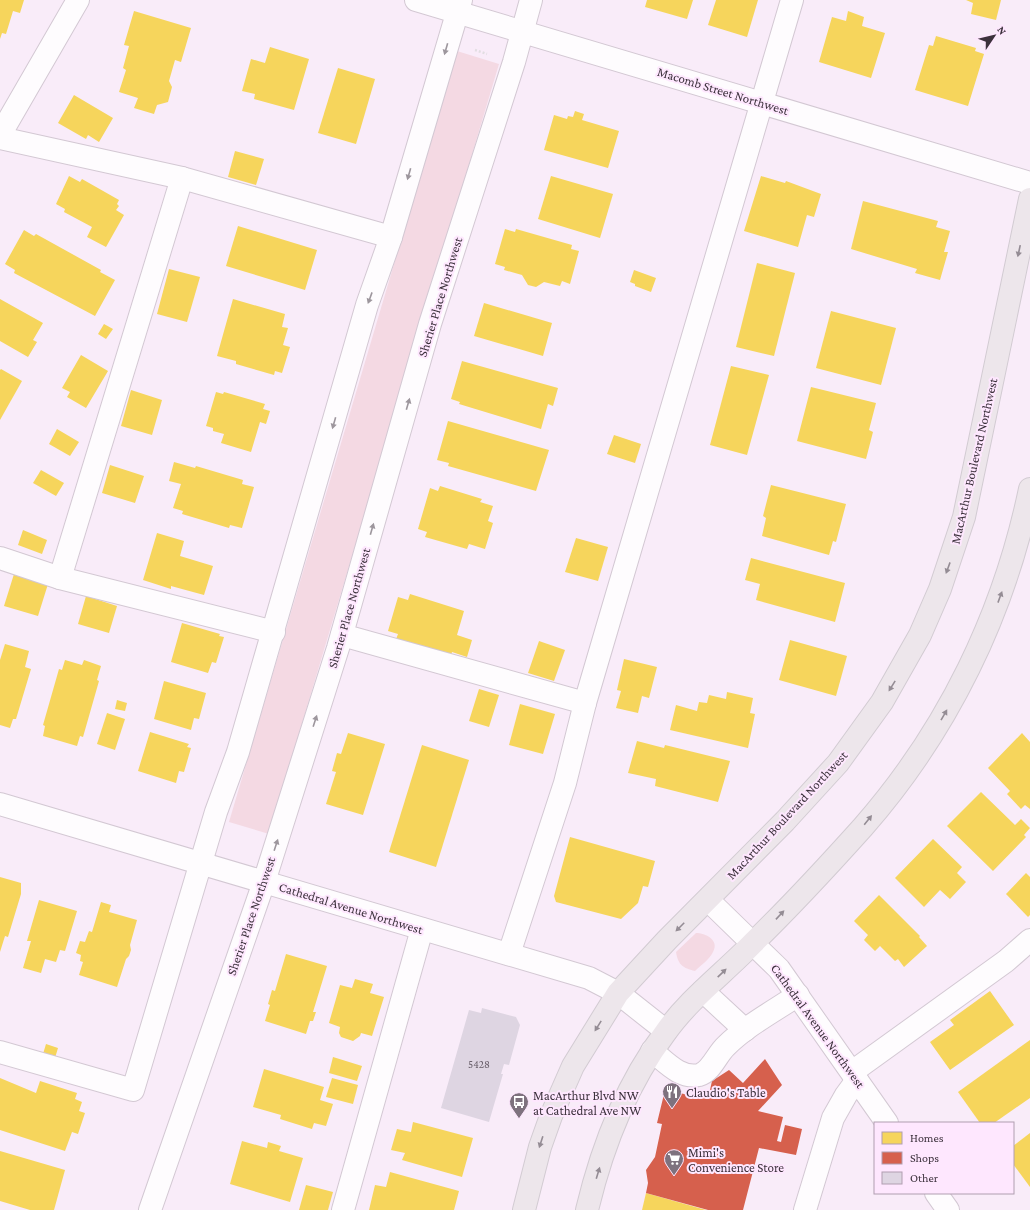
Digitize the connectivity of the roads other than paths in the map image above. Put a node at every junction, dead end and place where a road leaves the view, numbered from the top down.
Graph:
1 (78, 0) edge
2 (416, 0) edge
3 (531, 0) edge
4 (792, 0) edge
5 (459, 6) edge
6 (522, 32) junction
7 (762, 103) junction
8 (0, 136) edge
9 (182, 178) junction
10 (1030, 183) edge
11 (1030, 199) edge
12 (391, 236) junction
13 (1030, 488) edge
14 (0, 558) edge
15 (60, 578) junction
16 (274, 632) junction
17 (342, 635) junction
18 (585, 703) junction
19 (0, 804) edge
20 (200, 864) junction
21 (264, 882) junction
22 (708, 900) junction
23 (422, 929) junction
24 (1030, 940) edge
25 (753, 944) junction
26 (509, 954) junction
27 (703, 992) junction
28 (618, 993) junction
29 (798, 995) junction
30 (745, 1030) junction
31 (666, 1031) junction
32 (652, 1051) junction
33 (0, 1052) edge
34 (855, 1076) junction
35 (886, 1122) edge
36 (937, 1194) edge
37 (150, 1210) edge
38 (343, 1210) edge
39 (524, 1210) edge
40 (587, 1210) edge
41 (805, 1210) edge
42 (948, 1210) edge

1 - 8 street
2 - 5 street, Macomb Street Northwest
3 - 6 street, Sherier Place Northwest
4 - 7 street
5 - 6 street, Macomb Street Northwest
5 -> 12 street
6 - 7 street, Macomb Street Northwest
17 -> 6 street, Sherier Place Northwest
7 - 10 street, Macomb Street Northwest
7 - 18 street
8 - 9 street
9 - 12 street
9 - 15 street
11 -> 22 main road, MacArthur Boulevard Northwest
12 -> 16 street
25 -> 13 main road
14 - 15 street
15 - 16 street
16 - 20 street
17 - 18 street
21 -> 17 street, Sherier Place Northwest
18 - 26 street
19 - 20 street, Cathedral Avenue Northwest
20 - 21 street, Cathedral Avenue Northwest
20 - 33 street
21 - 23 street, Cathedral Avenue Northwest
21 - 37 street, Sherier Place Northwest
22 - 25 street, Cathedral Avenue Northwest
22 -> 28 main road, MacArthur Boulevard Northwest
23 - 26 street, Cathedral Avenue Northwest
23 - 38 street
24 - 34 street
27 -> 25 main road
25 - 29 street, Cathedral Avenue Northwest
26 - 28 street, Cathedral Avenue Northwest
27 - 30 street
27 - 31 main road
28 - 31 street, Cathedral Avenue Northwest
28 -> 39 main road, MacArthur Boulevard Northwest
29 - 30 street
29 - 34 street, Cathedral Avenue Northwest
30 - 32 street
31 - 32 main road
40 -> 32 main road
34 - 35 street, Cathedral Avenue Northwest
34 - 41 street
36 - 42 street

